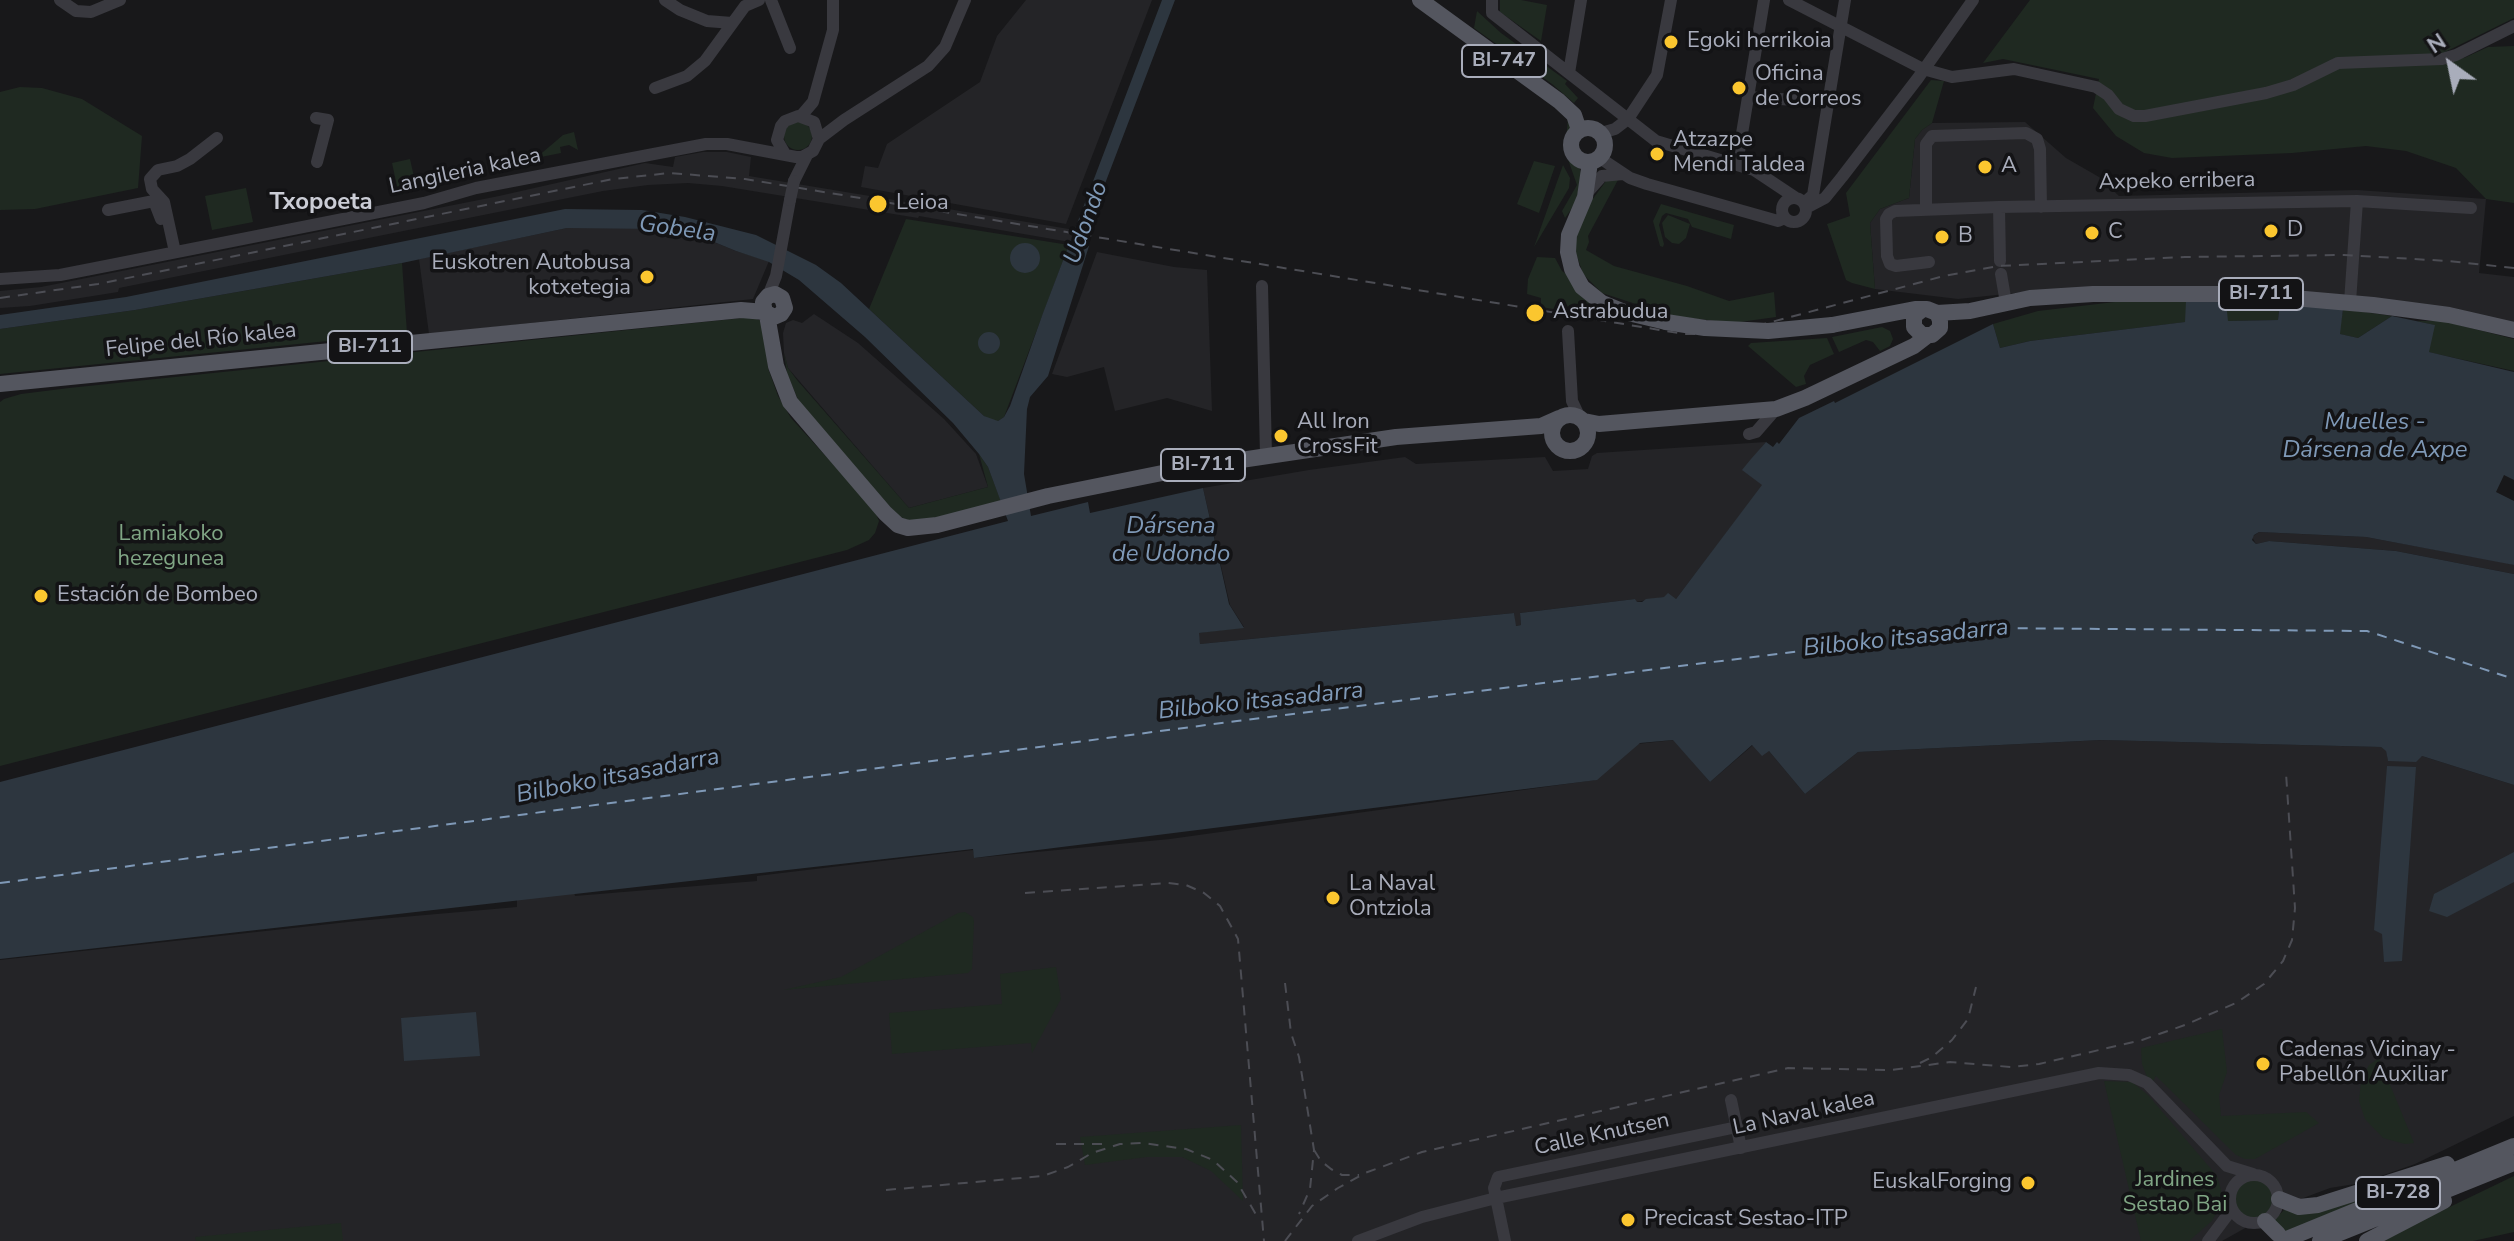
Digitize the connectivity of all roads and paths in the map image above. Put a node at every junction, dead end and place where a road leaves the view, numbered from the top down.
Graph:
1 (120, 0) edge
2 (665, 0) edge
3 (759, 0) edge
4 (771, 0) edge
5 (833, 0) edge
6 (965, 0) edge
7 (1420, 0) edge
8 (1581, 0) edge
9 (1671, 0) edge
10 (1764, 0) edge
11 (1789, 0) edge
12 (1845, 0) edge
13 (1973, 0) edge
14 (65, 1) edge
15 (1492, 3) edge
16 (732, 23) junction
17 (2514, 26) edge
18 (1840, 28) junction
19 (790, 48) dead end
20 (1923, 69) junction
21 (1569, 73) junction
22 (655, 88) dead end
23 (1748, 97) junction
24 (1827, 102) junction
25 (801, 116) junction
26 (316, 118) dead end
27 (1628, 119) junction
28 (840, 123) junction
29 (816, 125) junction
30 (1579, 130) junction
31 (778, 133) junction
32 (1601, 133) junction
33 (217, 138) dead end
34 (819, 139) junction
35 (749, 148) junction
36 (787, 155) junction
37 (807, 155) junction
38 (1595, 160) junction
39 (317, 162) dead end
40 (1737, 164) junction
41 (1623, 174) junction
42 (795, 178) junction
43 (1585, 197) junction
44 (2357, 201) junction
45 (1802, 203) junction
46 (1999, 207) junction
47 (2041, 207) junction
48 (2471, 208) dead end
49 (1926, 209) junction
50 (108, 210) dead end
51 (1785, 218) junction
52 (171, 253) junction
53 (1929, 262) dead end
54 (0, 279) edge
55 (1262, 286) dead end
56 (772, 298) junction
57 (2350, 302) junction
58 (2006, 303) junction
59 (1926, 323) junction
60 (2514, 330) edge
61 (1568, 331) dead end
62 (0, 384) edge
63 (1776, 409) junction
64 (1746, 412) junction
65 (1572, 415) junction
66 (1619, 422) junction
67 (1516, 427) junction
68 (1749, 434) dead end
69 (1553, 439) junction
70 (1586, 441) junction
71 (1266, 455) junction
72 (1731, 1100) dead end
73 (1737, 1127) junction
74 (2514, 1145) edge
75 (1741, 1148) junction
76 (2514, 1163) edge
77 (2227, 1166) junction
78 (2253, 1174) junction
79 (2232, 1190) junction
80 (1496, 1198) junction
81 (2279, 1199) junction
82 (2232, 1209) junction
83 (2243, 1220) junction
84 (2265, 1221) junction
85 (2212, 1238) edge
86 (2280, 1238) edge
87 (1358, 1241) edge
88 (1505, 1241) edge
89 (2320, 1241) edge
90 (2367, 1241) edge

1 - 14 street
2 - 16 street
3 - 16 street
4 - 19 street
5 - 25 street
6 - 28 street
7 - 30 main road, BI-747
8 - 21 street
9 - 27 street
10 - 23 street
11 - 18 street
12 - 18 street
13 - 20 street
15 - 21 street
16 - 22 street
17 - 20 street
18 - 20 street
18 - 24 street
20 - 45 street
21 - 27 street
23 - 24 street
23 - 40 street
24 - 45 street
25 - 29 street
25 - 31 street
26 - 39 street
27 - 32 street
27 - 40 street
28 - 29 street
28 - 34 street
29 - 34 street
30 - 32 main road
30 - 38 main road, BI-747
31 - 35 street
31 - 36 street
32 - 38 main road
33 - 52 street
34 - 37 street
35 - 36 street, Langileria kalea
35 - 52 street, Langileria kalea
36 - 37 street
36 - 42 street
37 - 42 street
38 - 41 street
38 - 43 main road
40 - 45 street
41 - 43 street
41 - 51 street
42 - 56 street, bridge
43 - 59 main road, bridge
44 - 47 street, Axpeko erribera
44 - 48 street, Axpeko erribera
44 - 57 street
45 - 51 street
45 - 51 street
46 - 47 street, Axpeko erribera
46 - 49 street, Axpeko erribera
46 - 58 street
47 - 49 street
49 - 53 street, Axpeko erribera
50 - 52 street
52 - 54 street, Langileria kalea
55 - 71 street
56 - 62 main road, Felipe del Río kalea / BI-711
56 - 71 main road, BI-711
57 - 58 main road, BI-711
57 - 60 main road, BI-711
58 - 59 main road, BI-711
59 - 63 main road, BI-711
59 - 64 main road, BI-711
61 - 65 street
63 - 64 main road, BI-711
63 - 68 street
64 - 66 main road, BI-711
65 - 66 main road, BI-711
65 - 67 main road, BI-711
65 - 69 main road
65 - 70 main road
66 - 70 main road, BI-711
67 - 69 main road, BI-711
67 - 71 main road, BI-711
69 - 70 main road, BI-711
72 - 73 street
73 - 75 street
73 - 80 street, Calle Knutsen
74 - 81 main road
74 - 86 main road, BI-728
75 - 77 street, La Naval kalea
75 - 80 street, La Naval kalea
76 - 89 main road, BI-728
76 - 90 main road
77 - 78 street
77 - 79 street
78 - 79 street
78 - 81 street
79 - 82 street
80 - 87 street, La Naval kalea
80 - 88 street
81 - 84 street
82 - 83 street
82 - 85 street
83 - 84 street
83 - 85 street
84 - 86 main road

